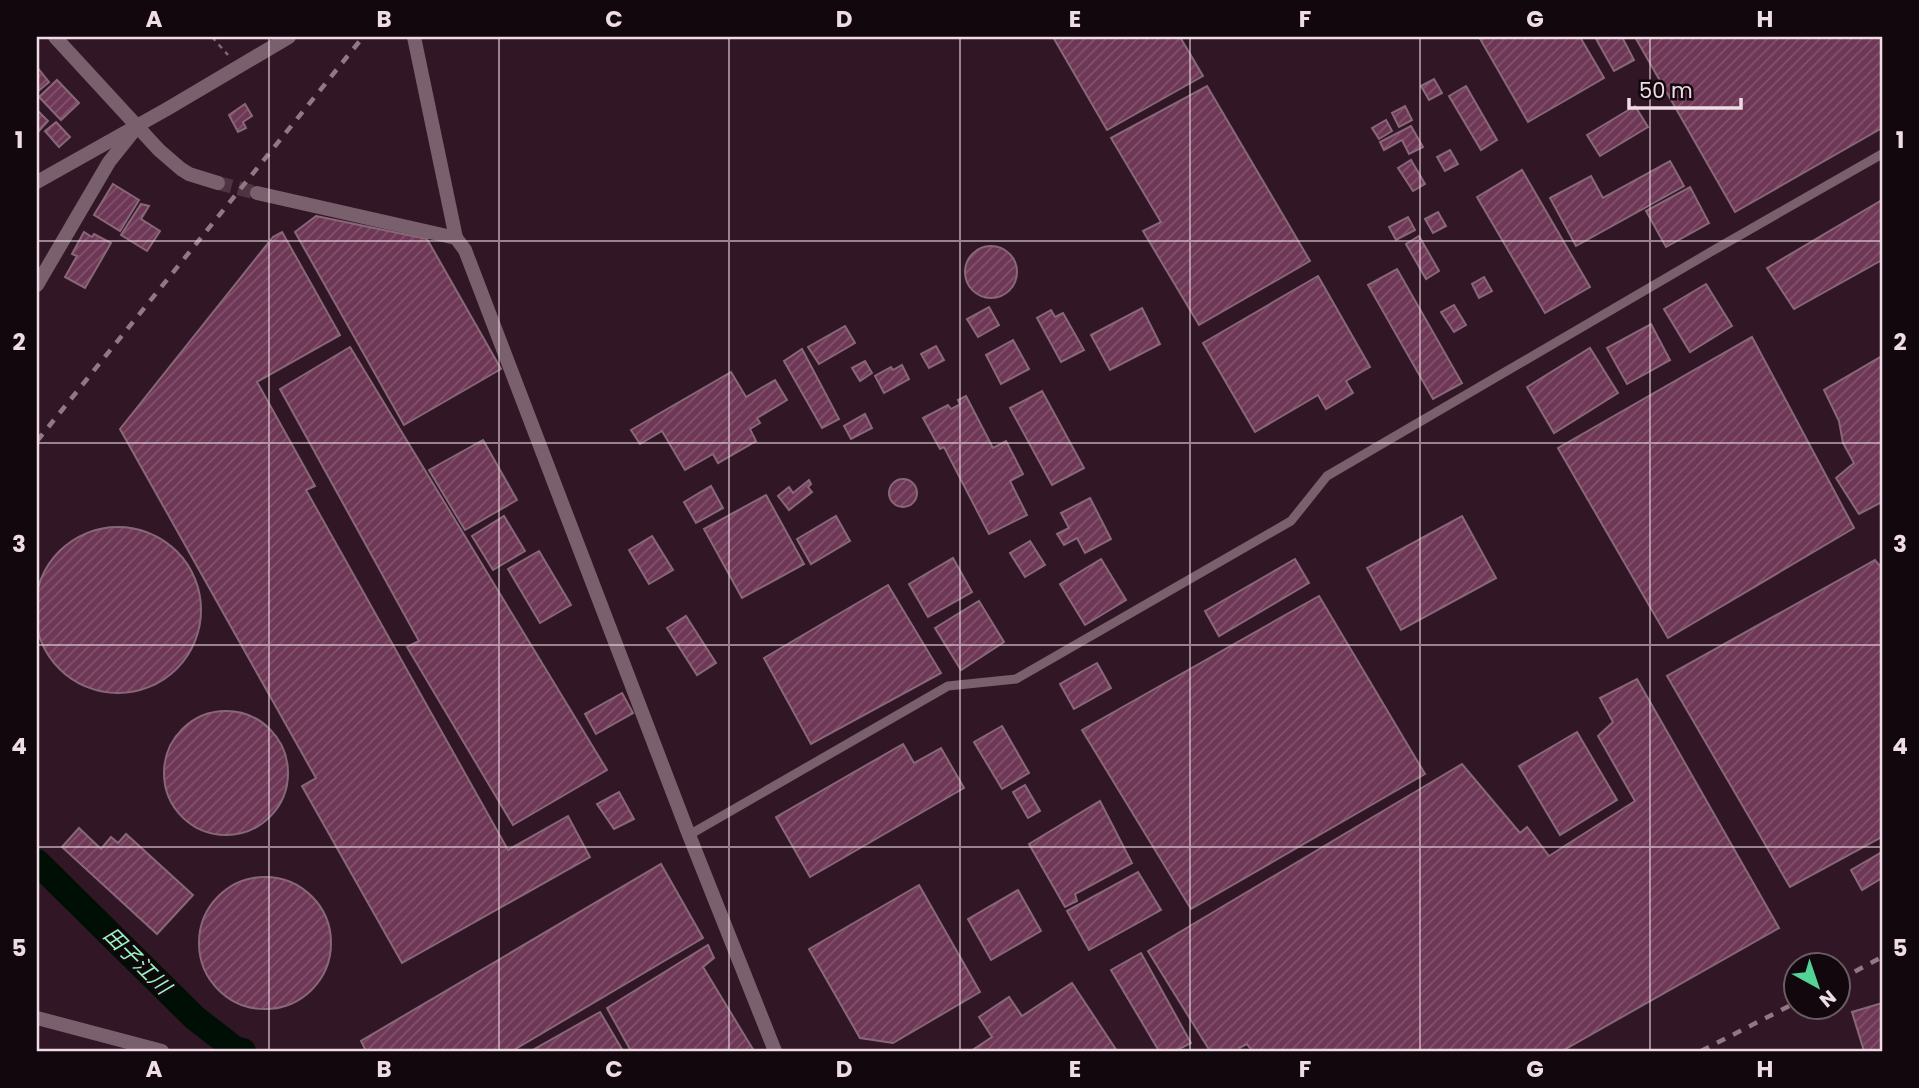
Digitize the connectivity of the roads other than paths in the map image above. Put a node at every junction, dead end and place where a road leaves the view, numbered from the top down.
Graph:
1 (55, 37) edge
2 (289, 37) edge
3 (414, 37) edge
4 (138, 126) junction
5 (1882, 154) edge
6 (37, 182) edge
7 (218, 183) tunnel mouth
8 (257, 193) tunnel mouth
9 (456, 238) junction
10 (37, 285) edge
11 (689, 835) junction
12 (37, 1017) edge
13 (162, 1051) edge
14 (775, 1051) edge

1 - 4 street
2 - 4 street
3 - 9 street
4 - 6 street
4 - 7 street
4 - 10 street
5 - 11 lane
8 - 9 street
9 - 11 street
11 - 14 street
12 - 13 street

